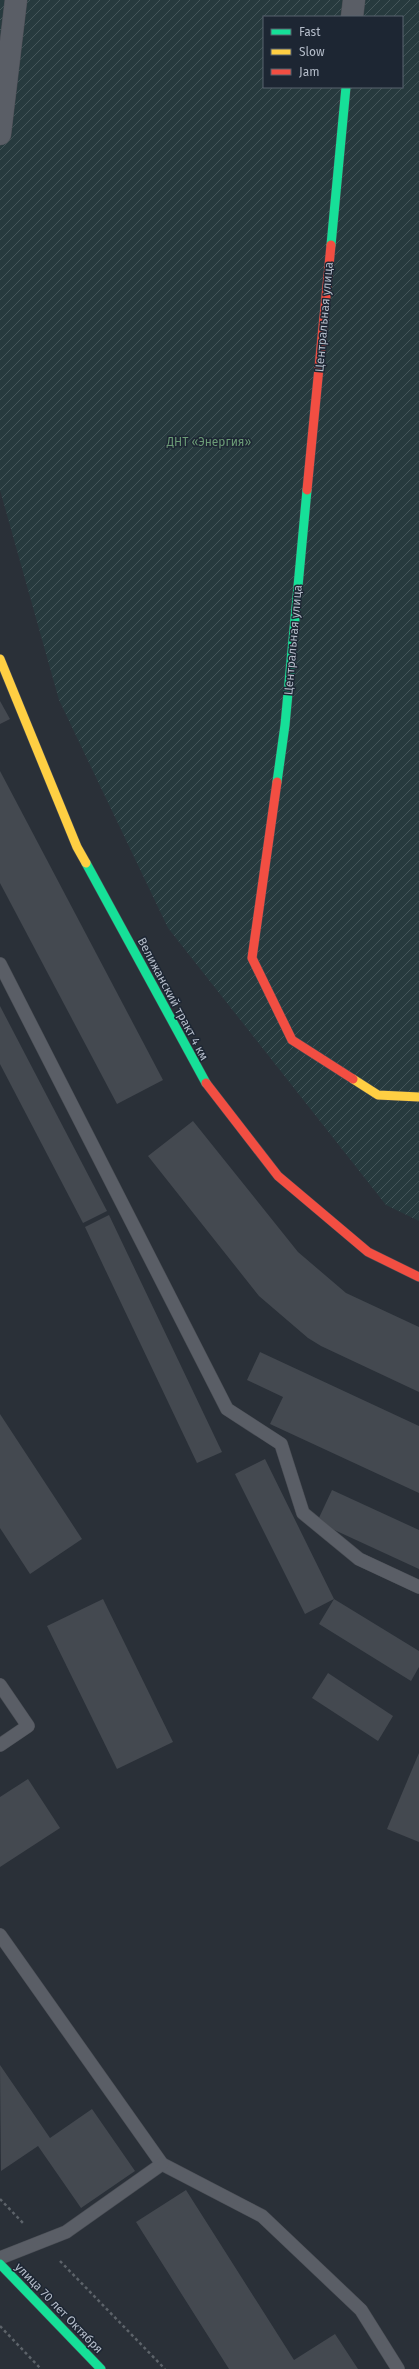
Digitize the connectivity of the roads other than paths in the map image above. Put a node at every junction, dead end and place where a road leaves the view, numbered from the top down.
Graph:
1 (16, 0) edge
2 (354, 0) edge
3 (352, 16) edge
4 (346, 88) edge
5 (0, 134) edge
6 (0, 660) edge
7 (0, 964) edge
8 (419, 1097) edge
9 (419, 1277) edge
10 (419, 1587) edge
11 (0, 1685) edge
12 (0, 1745) edge
13 (0, 1935) edge
14 (162, 2164) junction
15 (0, 2258) edge
16 (0, 2264) edge
17 (101, 2369) edge
18 (398, 2369) edge

1 - 5 street
2 - 3 street
4 - 8 street, Центральная улица
6 - 9 street, Велижанский тракт 4 км
7 - 10 lane
11 - 12 lane
13 - 14 lane
14 - 15 lane
14 - 18 lane
16 - 17 street, улица 70 лет Октября

